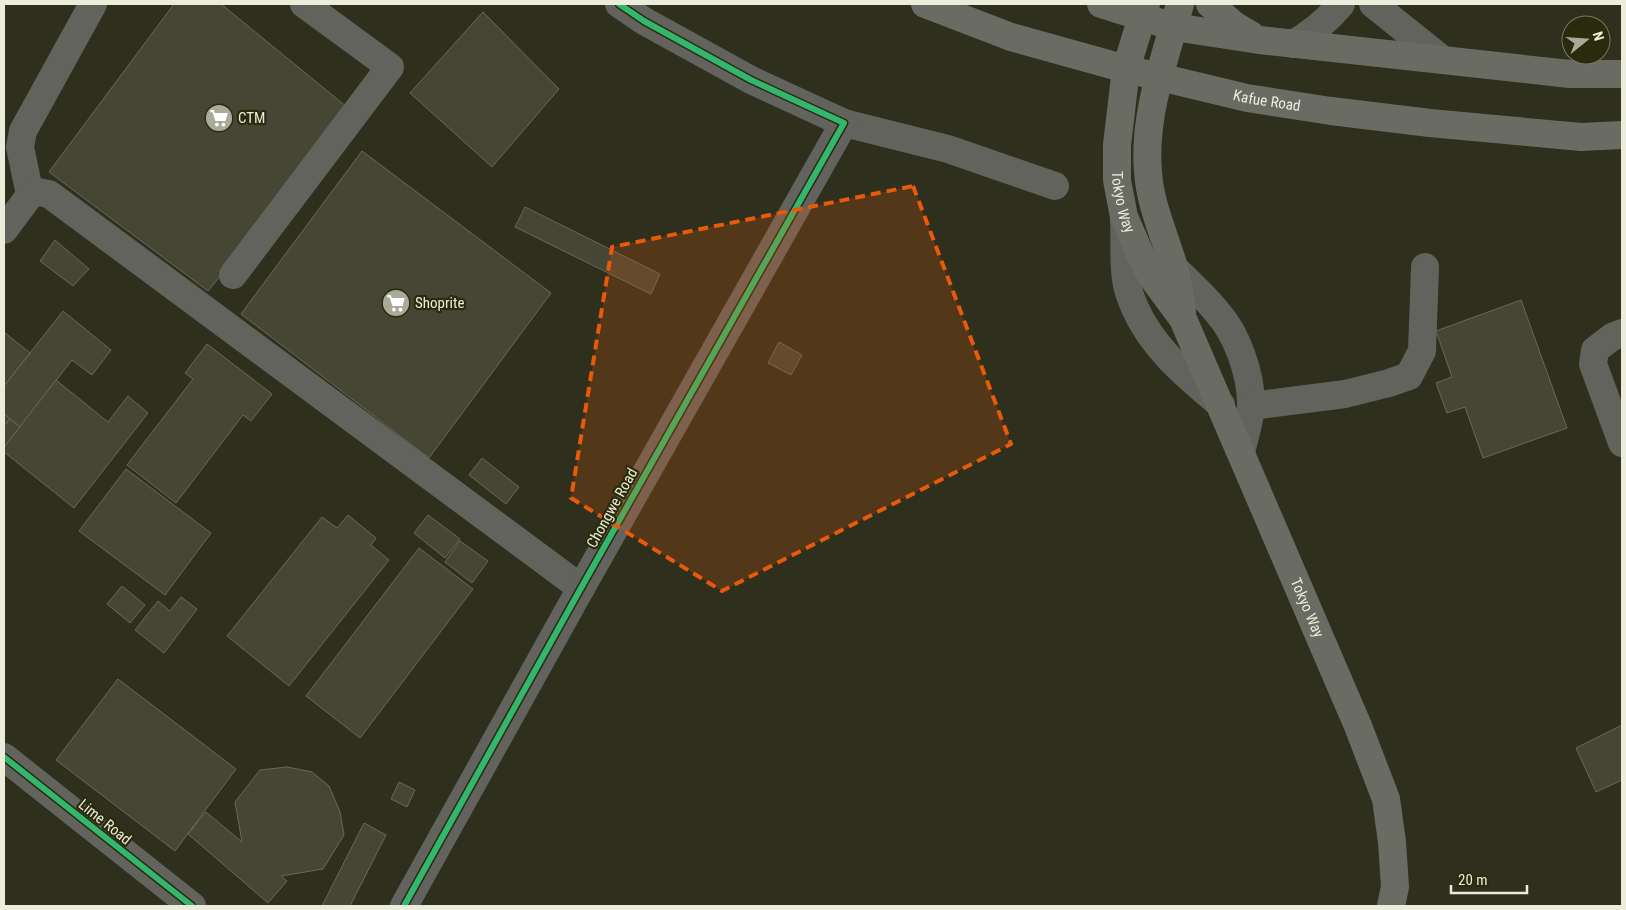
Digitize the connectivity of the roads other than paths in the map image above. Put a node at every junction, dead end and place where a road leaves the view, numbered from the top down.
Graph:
1 (93, 4) edge
2 (304, 4) edge
3 (619, 4) edge
4 (925, 4) edge
5 (1101, 4) edge
6 (1210, 4) edge
7 (1341, 4) edge
8 (1373, 4) edge
9 (1144, 10) edge
10 (1177, 15) edge
11 (1259, 40) junction
12 (1293, 44) junction
13 (1443, 60) junction
14 (1126, 69) junction
15 (1622, 74) edge
16 (1158, 77) junction
17 (844, 123) junction
18 (1622, 135) edge
19 (1055, 186) dead end
20 (30, 195) junction
21 (1124, 217) junction
22 (4, 230) edge
23 (1425, 267) dead end
24 (1174, 268) junction
25 (233, 275) dead end
26 (1183, 319) junction
27 (1622, 334) edge
28 (1221, 405) junction
29 (1251, 406) junction
30 (1621, 438) edge
31 (1241, 453) junction
32 (581, 588) junction
33 (4, 756) edge
34 (192, 906) edge
35 (404, 906) edge
36 (1391, 906) edge

1 - 20 street
2 - 25 street
3 - 17 street
4 - 14 main road, Kafue Road
5 - 9 main road
6 - 11 main road
7 - 12 street
8 - 13 street
9 - 10 main road
9 - 14 main road, Tokyo Way
10 - 11 main road
10 - 16 main road, Tokyo Way
11 - 12 main road
12 - 13 main road
13 - 15 main road
14 - 16 main road, Kafue Road
14 - 21 main road, Tokyo Way
16 - 18 main road, Kafue Road
16 - 24 main road, Tokyo Way
17 - 19 street
17 - 32 street, Chongwe Road
20 - 22 street
20 - 32 street
21 - 26 main road, Tokyo Way
21 - 28 street
23 - 29 street
24 - 26 main road, Tokyo Way
24 - 29 street
26 - 28 main road, Tokyo Way
27 - 30 street
28 - 31 main road, Tokyo Way
29 - 31 street
31 - 36 main road, Tokyo Way
32 - 35 street, Chongwe Road
33 - 34 street, Lime Road

